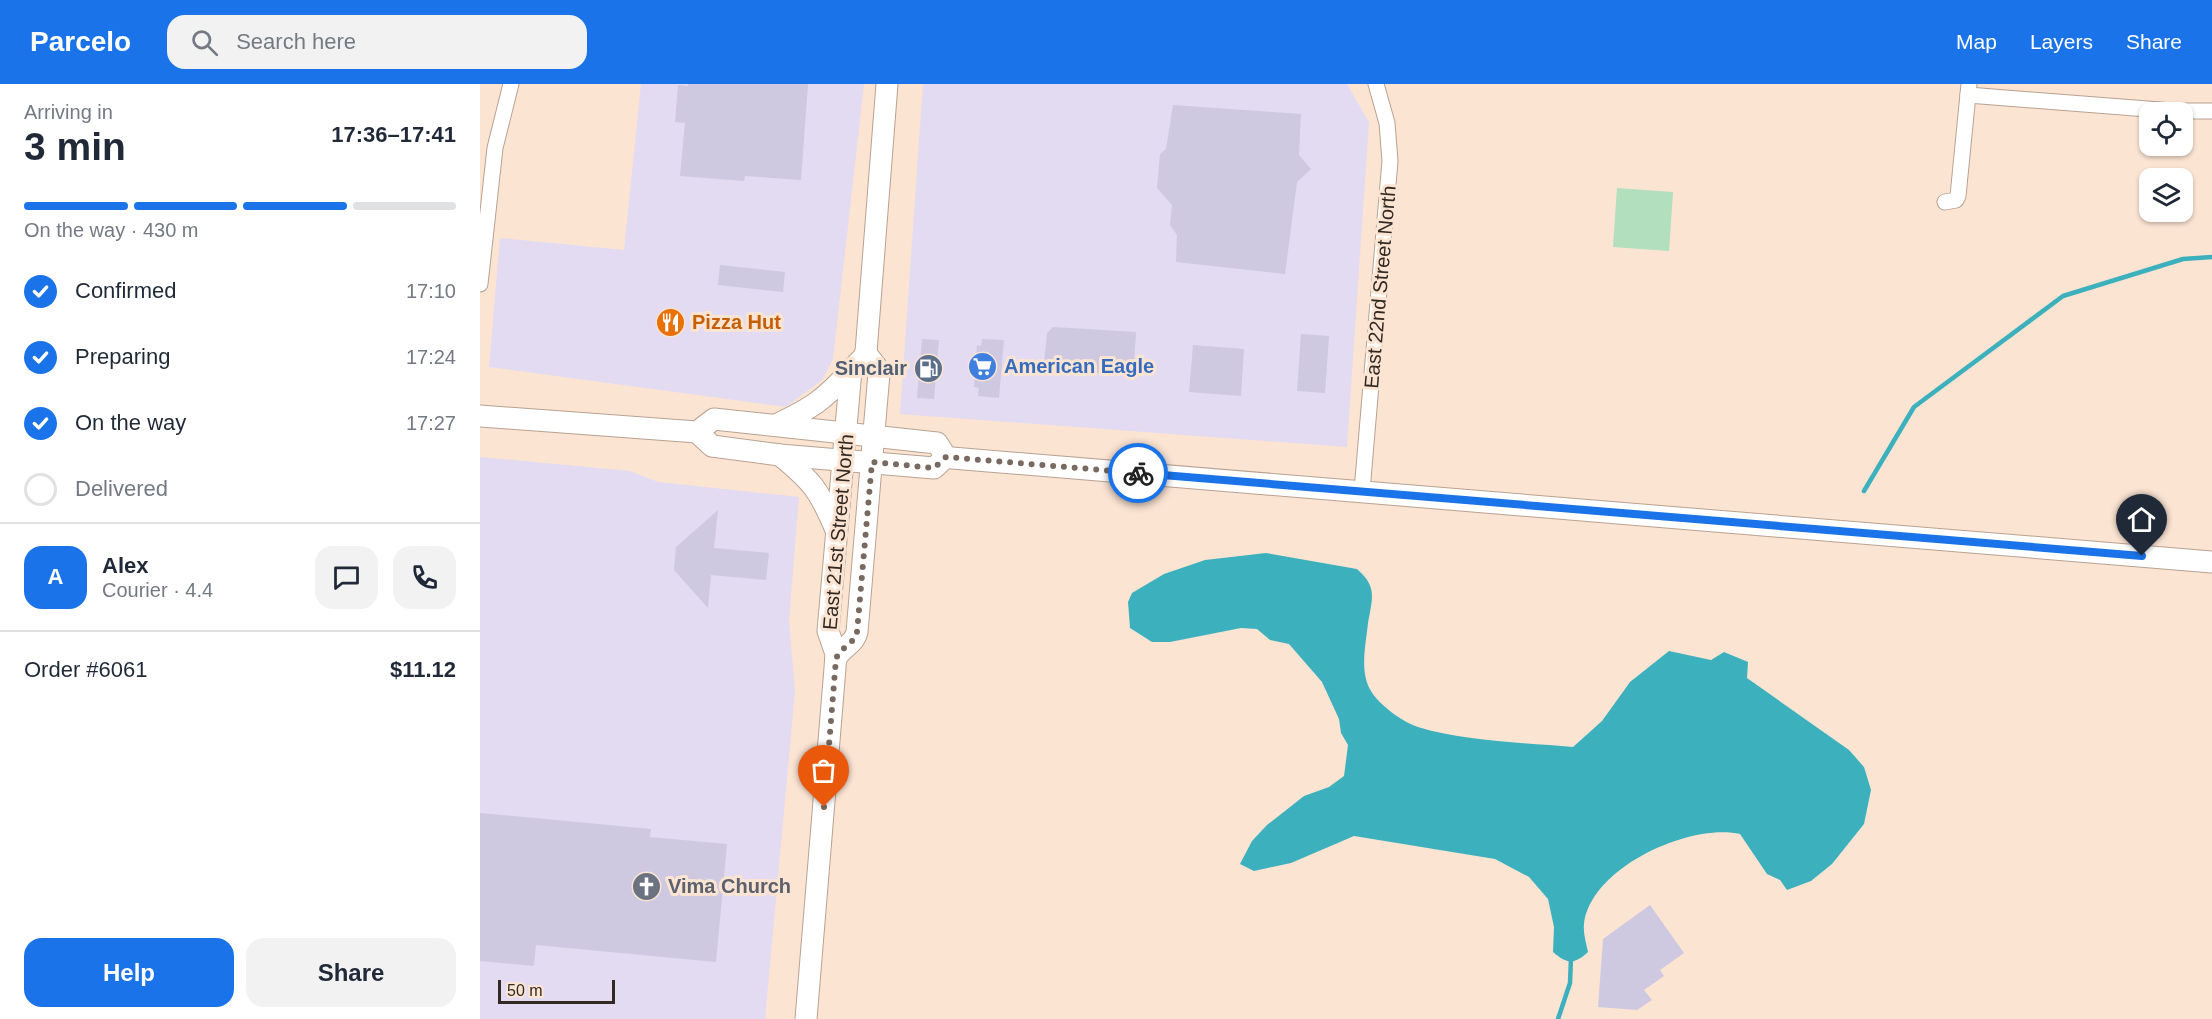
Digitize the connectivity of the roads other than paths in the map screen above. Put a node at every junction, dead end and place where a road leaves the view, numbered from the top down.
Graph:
1 (511, 84) edge
2 (887, 84) edge
3 (1377, 84) edge
4 (1969, 89) edge
5 (2212, 111) edge
6 (1945, 202) dead end
7 (480, 284) edge
8 (866, 352) junction
9 (851, 370) junction
10 (480, 416) edge
11 (776, 425) junction
12 (697, 432) junction
13 (846, 433) junction
14 (875, 436) junction
15 (780, 455) junction
16 (946, 457) junction
17 (844, 460) junction
18 (872, 462) junction
19 (1362, 491) junction
20 (837, 533) junction
21 (2212, 562) edge
22 (836, 659) junction
23 (806, 1019) edge

1 - 7 street
2 - 8 main road
3 - 19 street, East 22nd Street North
4 - 5 street
4 - 6 street
8 - 9 main road
8 - 14 main road
9 - 11 main road
9 - 13 main road, East 21st Street North
10 - 12 main road
11 - 12 main road
11 - 13 main road
12 - 15 main road
13 - 14 main road
13 - 17 main road, East 21st Street North
14 - 16 main road
14 - 18 main road
15 - 17 main road
15 - 20 main road
16 - 18 main road
16 - 19 main road
17 - 18 main road
17 - 20 main road, East 21st Street North
18 - 22 main road
19 - 21 main road
20 - 22 main road, East 21st Street North
22 - 23 main road, East 21st Street North

